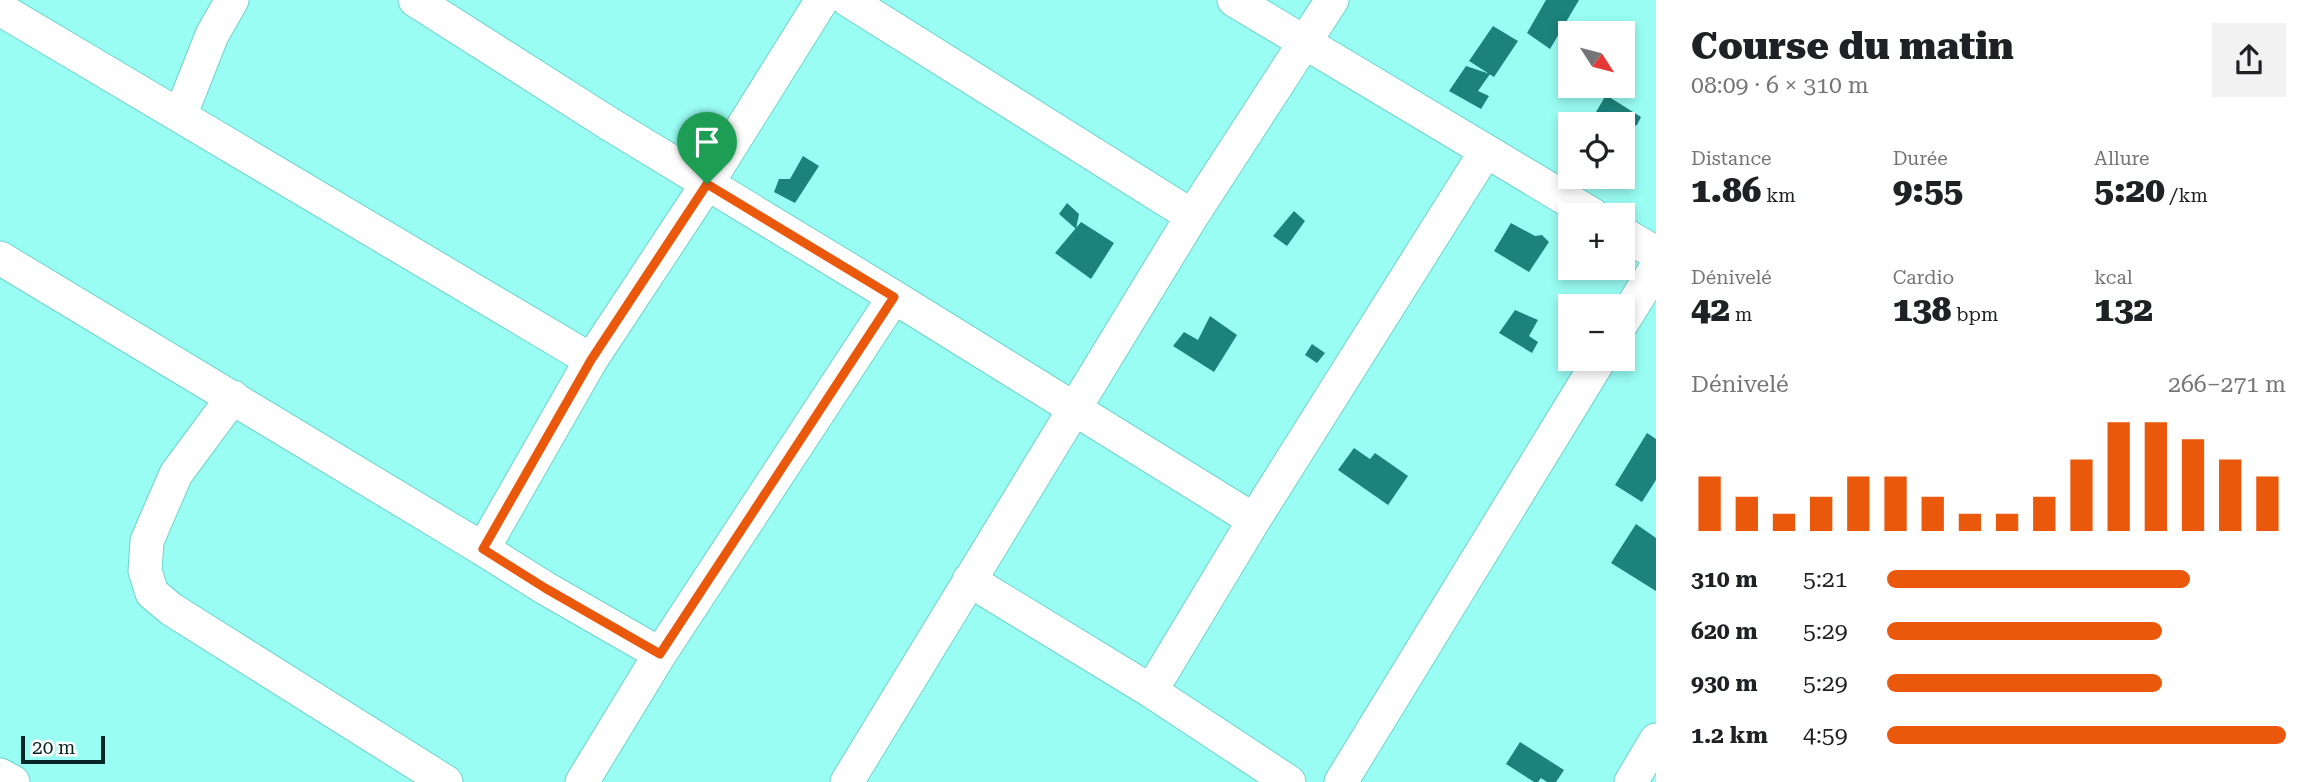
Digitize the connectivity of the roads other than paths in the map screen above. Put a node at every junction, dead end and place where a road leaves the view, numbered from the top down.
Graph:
1 (232, 0) edge
2 (415, 0) edge
3 (822, 0) edge
4 (848, 0) edge
5 (1234, 0) edge
6 (1332, 0) edge
7 (0, 9) edge
8 (463, 12) edge
9 (1304, 43) junction
10 (180, 116) junction
11 (1486, 151) junction
12 (707, 184) junction
13 (1573, 203) edge
14 (1192, 216) junction
15 (1635, 241) edge
16 (1656, 253) edge
17 (0, 258) edge
18 (1656, 268) edge
19 (894, 297) junction
20 (1635, 302) edge
21 (591, 360) junction
22 (1594, 371) edge
23 (233, 397) junction
24 (1075, 408) junction
25 (1254, 520) junction
26 (483, 549) junction
27 (970, 580) junction
28 (660, 654) junction
29 (1152, 691) junction
30 (1656, 740) edge
31 (0, 775) edge
32 (855, 779) edge
33 (13, 782) edge
34 (446, 782) edge
35 (582, 782) edge
36 (1289, 782) edge
37 (1341, 782) edge
38 (1631, 782) edge

1 - 10 street
2 - 8 street
3 - 12 street
4 - 14 street
5 - 9 street
6 - 9 street
7 - 10 street
8 - 12 street
9 - 11 street
9 - 14 street
10 - 21 street
11 - 13 street
11 - 25 street
12 - 19 street
12 - 21 street
14 - 24 street
15 - 16 street
17 - 23 street
18 - 20 street
19 - 24 street
19 - 28 street
21 - 26 street
22 - 37 street
23 - 26 street
23 - 34 street
24 - 25 street
24 - 27 street
25 - 29 street
26 - 28 street
27 - 29 street
27 - 32 street
28 - 35 street
29 - 36 street
30 - 38 street
31 - 33 street

